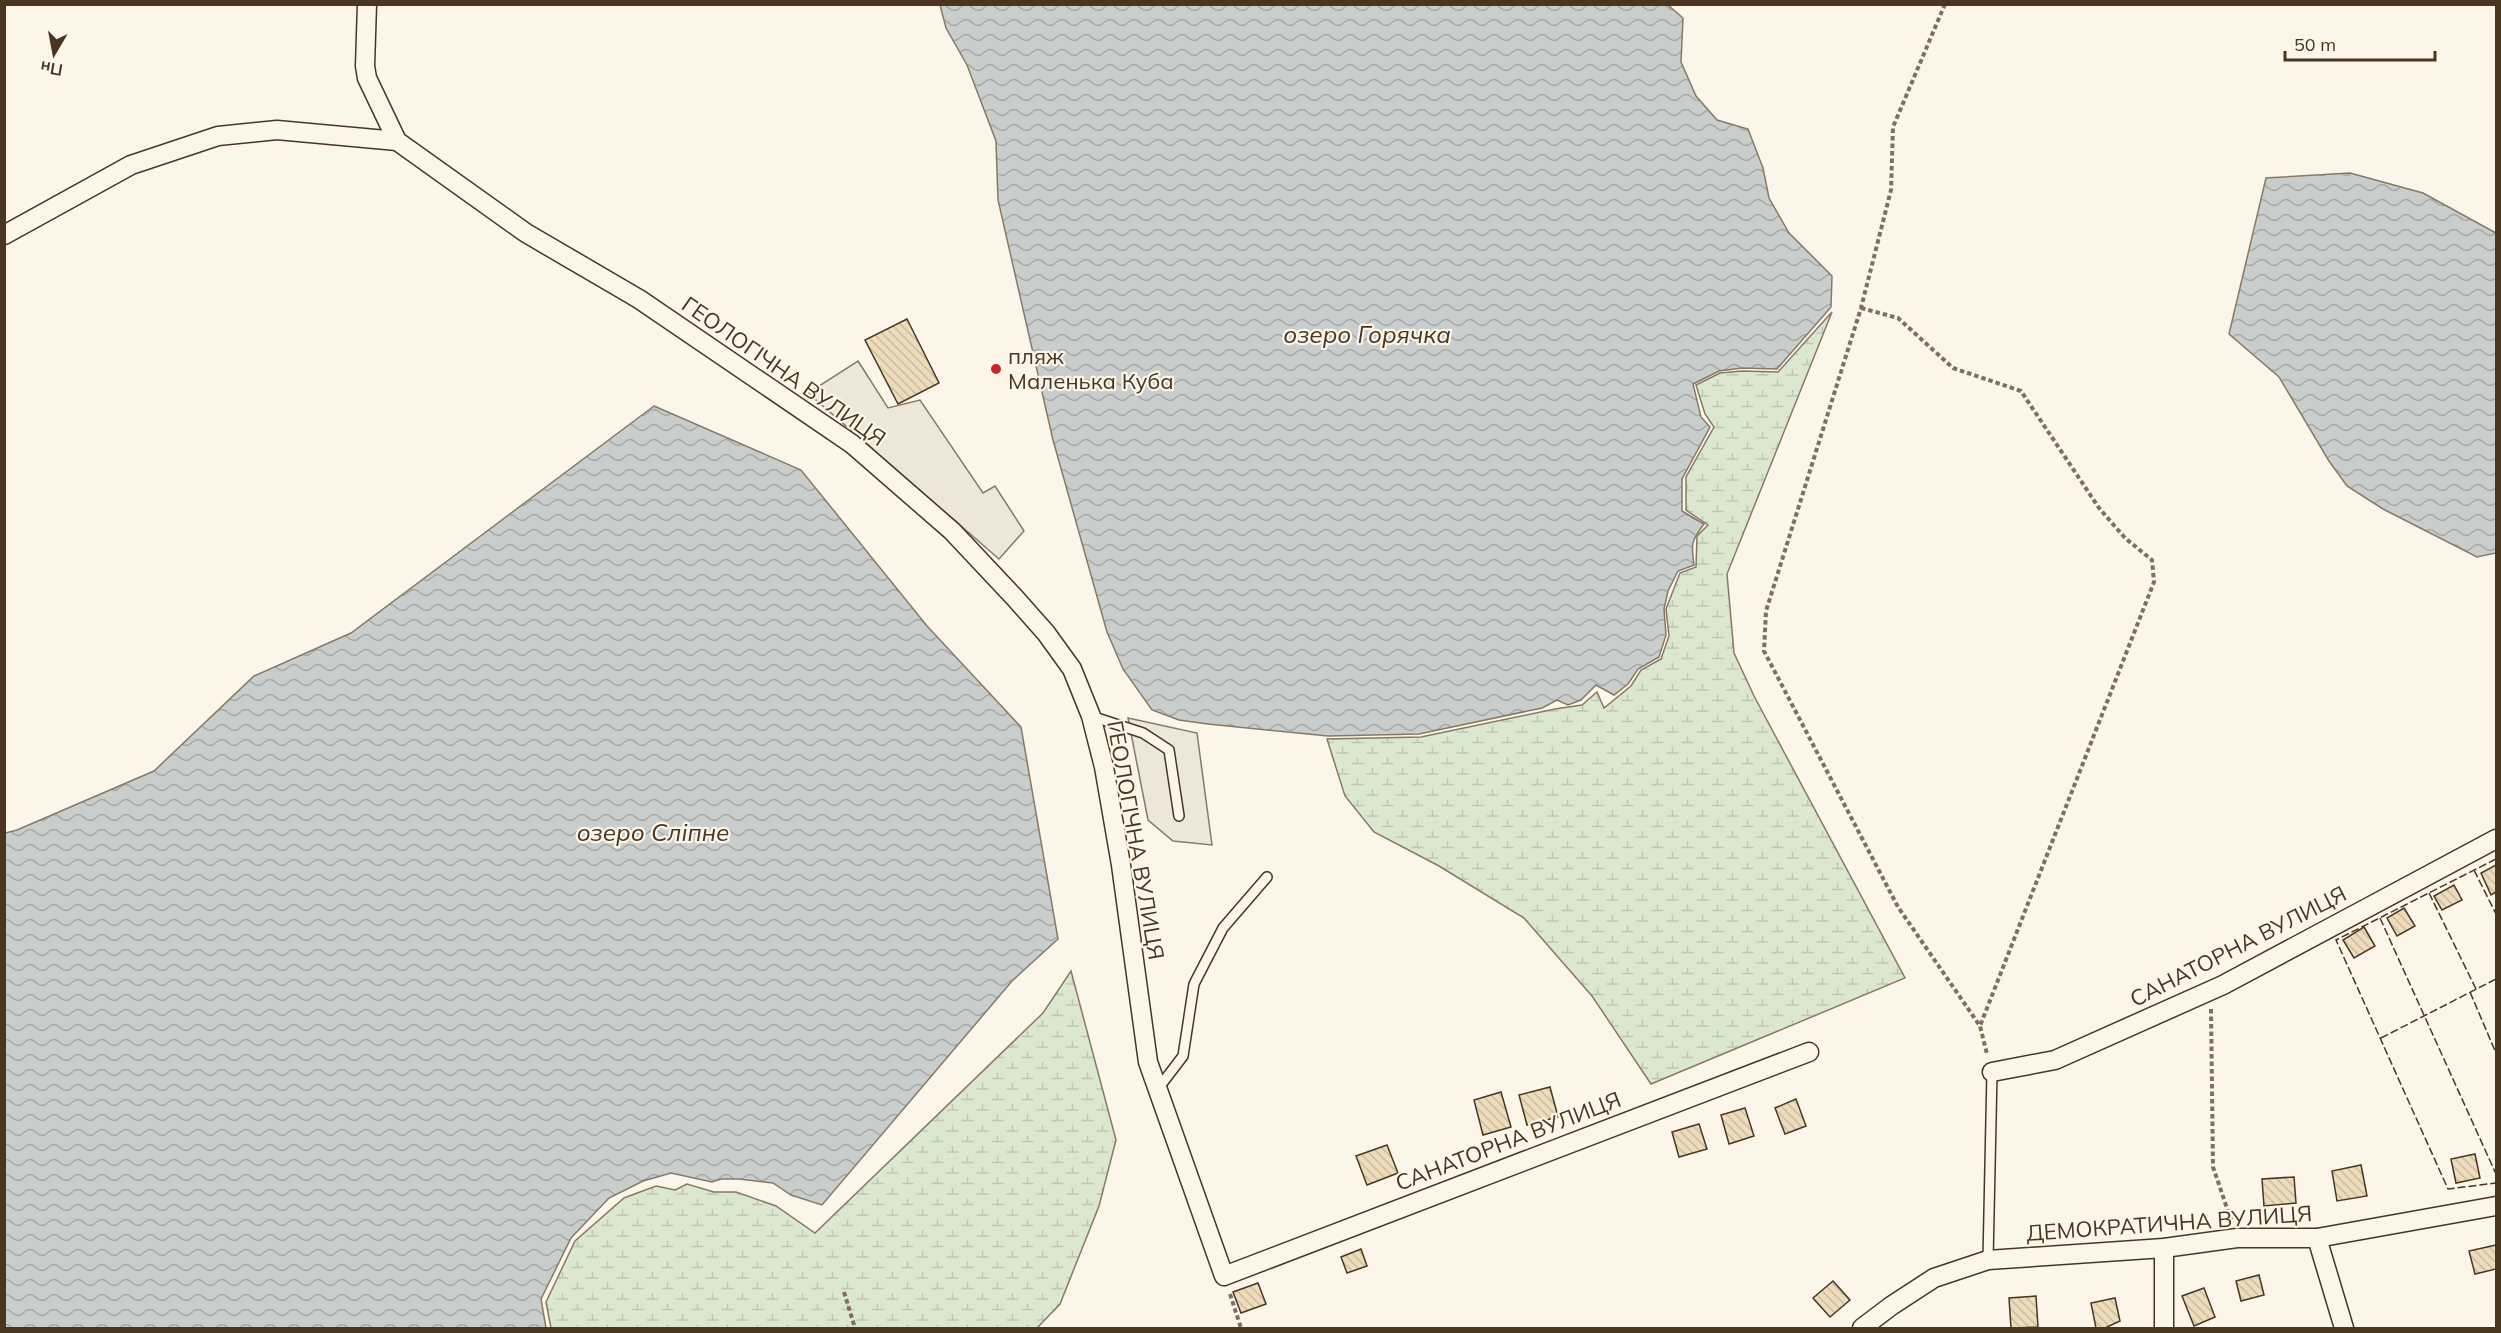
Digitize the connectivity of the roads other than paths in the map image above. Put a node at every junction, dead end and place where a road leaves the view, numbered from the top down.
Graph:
1 (367, 4) edge
2 (397, 141) junction
3 (4, 235) edge
4 (1091, 716) junction
5 (1179, 816) dead end
6 (2496, 839) edge
7 (1267, 877) dead end
8 (1809, 1052) dead end
9 (1992, 1072) joint
10 (1157, 1091) junction
11 (2496, 1206) edge
12 (2317, 1238) junction
13 (2164, 1248) junction
14 (1989, 1260) junction
15 (1224, 1276) joint
16 (1862, 1329) edge
17 (2164, 1329) edge
18 (2344, 1329) edge

1 - 2 street
2 - 3 street
2 - 4 street, ГЕОЛОГІЧНА ВУЛИЦЯ
4 - 5 lane
4 - 10 street, ГЕОЛОГІЧНА ВУЛИЦЯ
6 - 9 street, САНАТОРНА ВУЛИЦЯ
7 - 10 lane
8 - 15 street, САНАТОРНА ВУЛИЦЯ
9 - 14 lane
10 - 15 street, ГЕОЛОГІЧНА ВУЛИЦЯ
11 - 12 street, ДЕМОКРАТИЧНА ВУЛИЦЯ
12 - 13 street, ДЕМОКРАТИЧНА ВУЛИЦЯ
12 - 18 street
13 - 14 street, ДЕМОКРАТИЧНА ВУЛИЦЯ
13 - 17 street
14 - 16 street, ДЕМОКРАТИЧНА ВУЛИЦЯ

